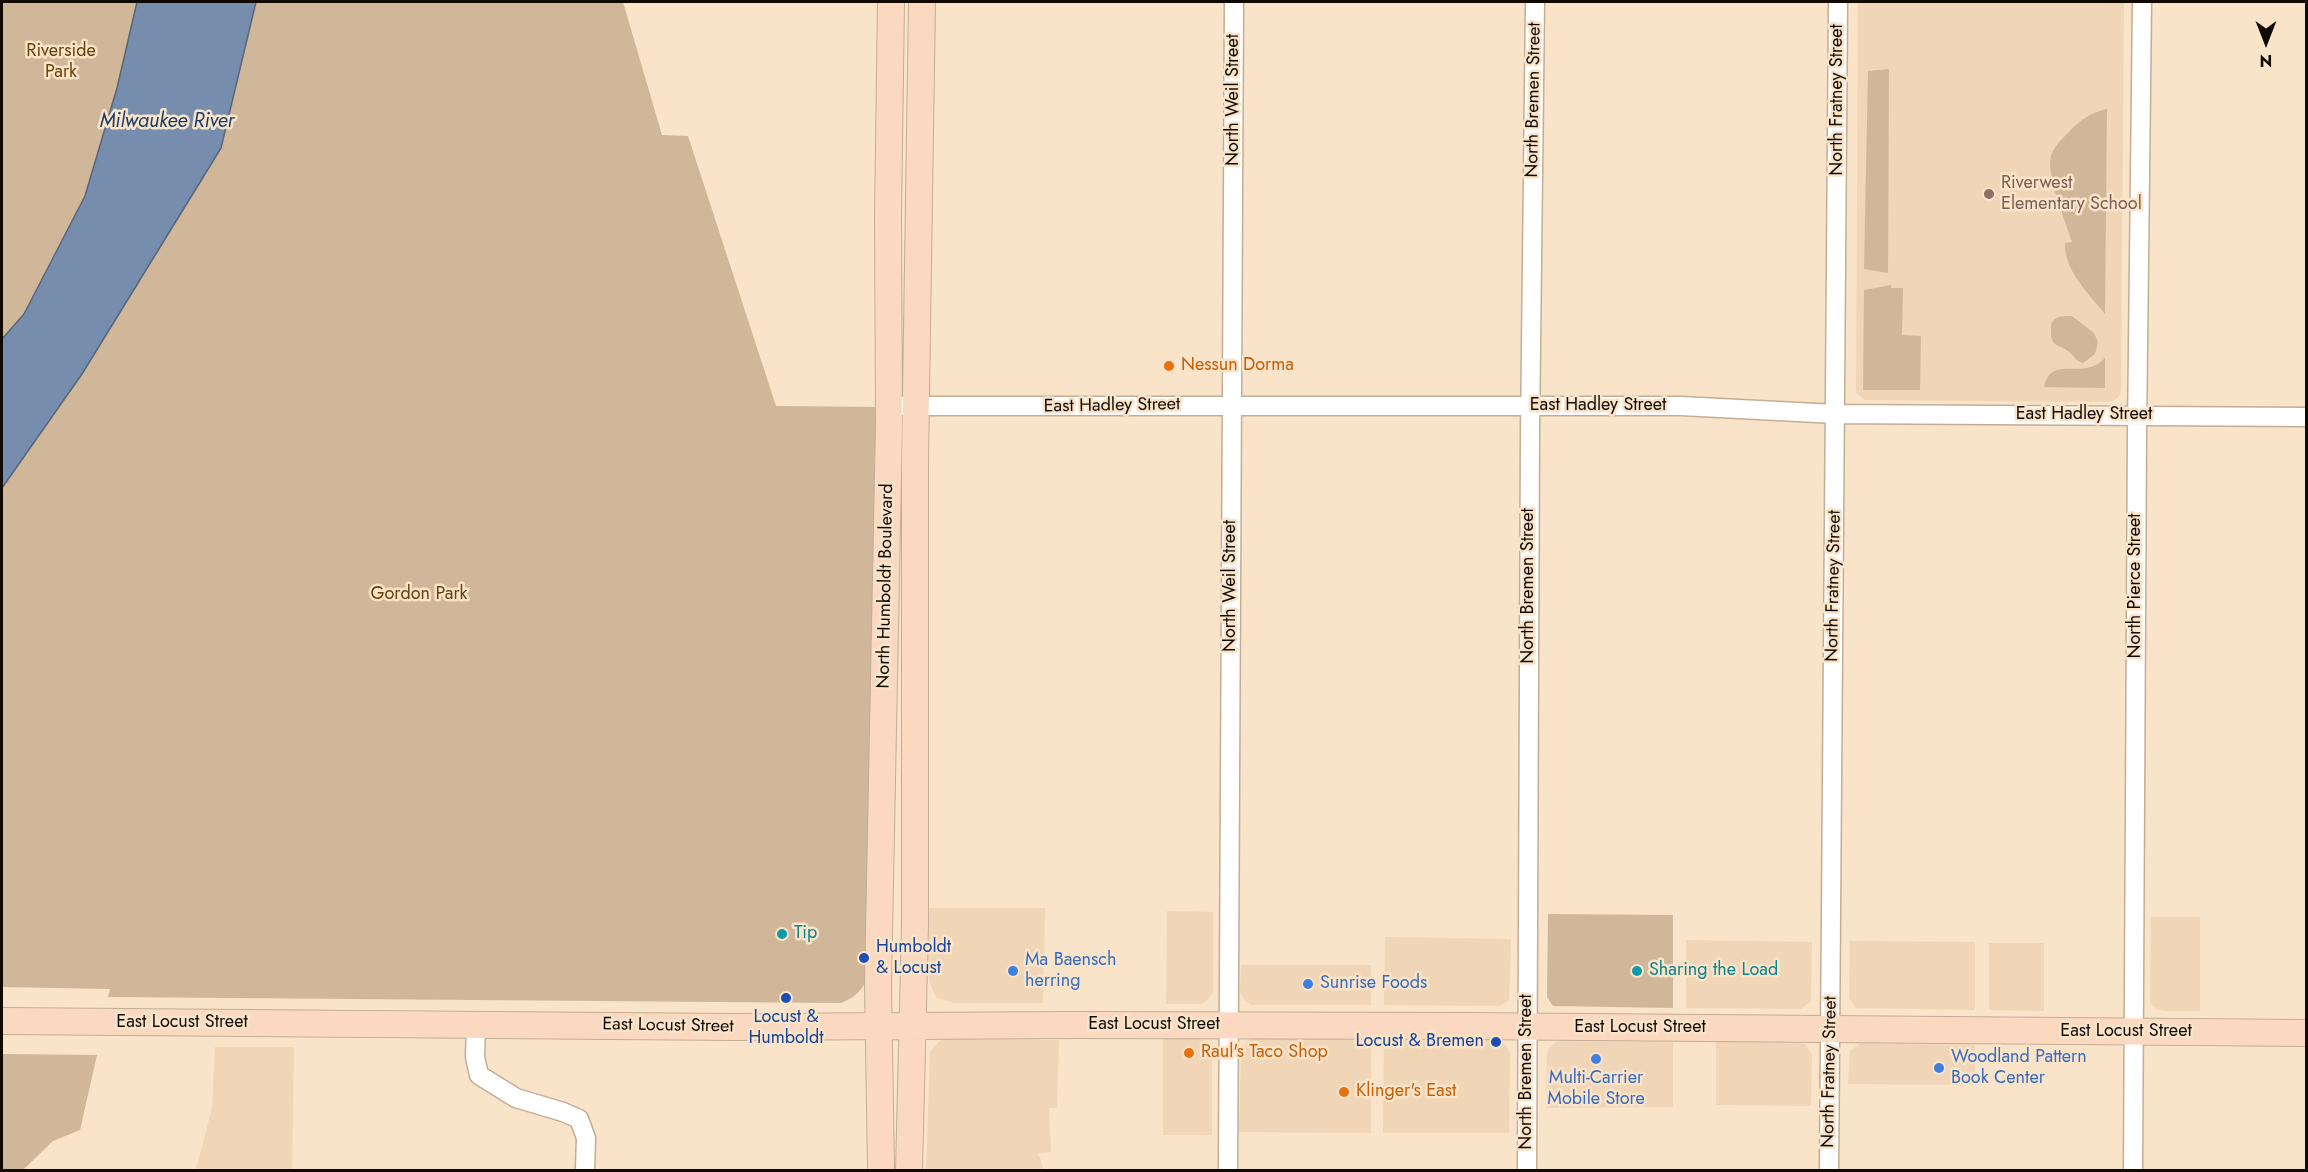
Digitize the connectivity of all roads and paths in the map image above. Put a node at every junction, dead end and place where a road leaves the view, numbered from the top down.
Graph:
1 (891, 2) edge
2 (922, 2) edge
3 (1234, 2) edge
4 (1535, 2) edge
5 (1838, 2) edge
6 (2142, 2) edge
7 (1232, 405) junction
8 (889, 406) junction
9 (1530, 406) junction
10 (916, 407) junction
11 (1836, 414) junction
12 (2138, 416) junction
13 (2307, 417) edge
14 (2, 1021) edge
15 (476, 1024) junction
16 (1229, 1025) junction
17 (878, 1026) junction
18 (912, 1026) junction
19 (1528, 1027) junction
20 (1830, 1029) junction
21 (2133, 1032) junction
22 (2307, 1033) edge
23 (585, 1170) edge
24 (881, 1170) edge
25 (909, 1170) edge
26 (1228, 1170) edge
27 (1527, 1170) edge
28 (1829, 1170) edge
29 (2133, 1170) edge

1 - 8 main road, North Humboldt Boulevard
2 - 10 main road
3 - 7 street, North Weil Street
4 - 9 street, North Bremen Street
5 - 11 street, North Fratney Street
6 - 12 street, North Pierce Street
7 - 9 street, East Hadley Street
7 - 10 street, East Hadley Street
7 - 16 street, North Weil Street
8 - 10 street, East Hadley Street
8 - 17 main road, North Humboldt Boulevard
9 - 11 street, East Hadley Street
9 - 19 street, North Bremen Street
10 - 18 main road
11 - 12 street, East Hadley Street
11 - 20 street, North Fratney Street
12 - 13 street, East Hadley Street
12 - 21 street, North Pierce Street
14 - 15 main road, East Locust Street
15 - 17 main road, East Locust Street
15 - 23 street
16 - 18 main road, East Locust Street
16 - 19 main road, East Locust Street
16 - 26 street, North Weil Street
17 - 18 main road, East Locust Street
17 - 24 main road, North Humboldt Boulevard
18 - 25 main road
19 - 20 main road, East Locust Street
19 - 27 street, North Bremen Street
20 - 21 main road, East Locust Street
20 - 28 street, North Fratney Street
21 - 22 main road, East Locust Street
21 - 29 street, North Pierce Street

